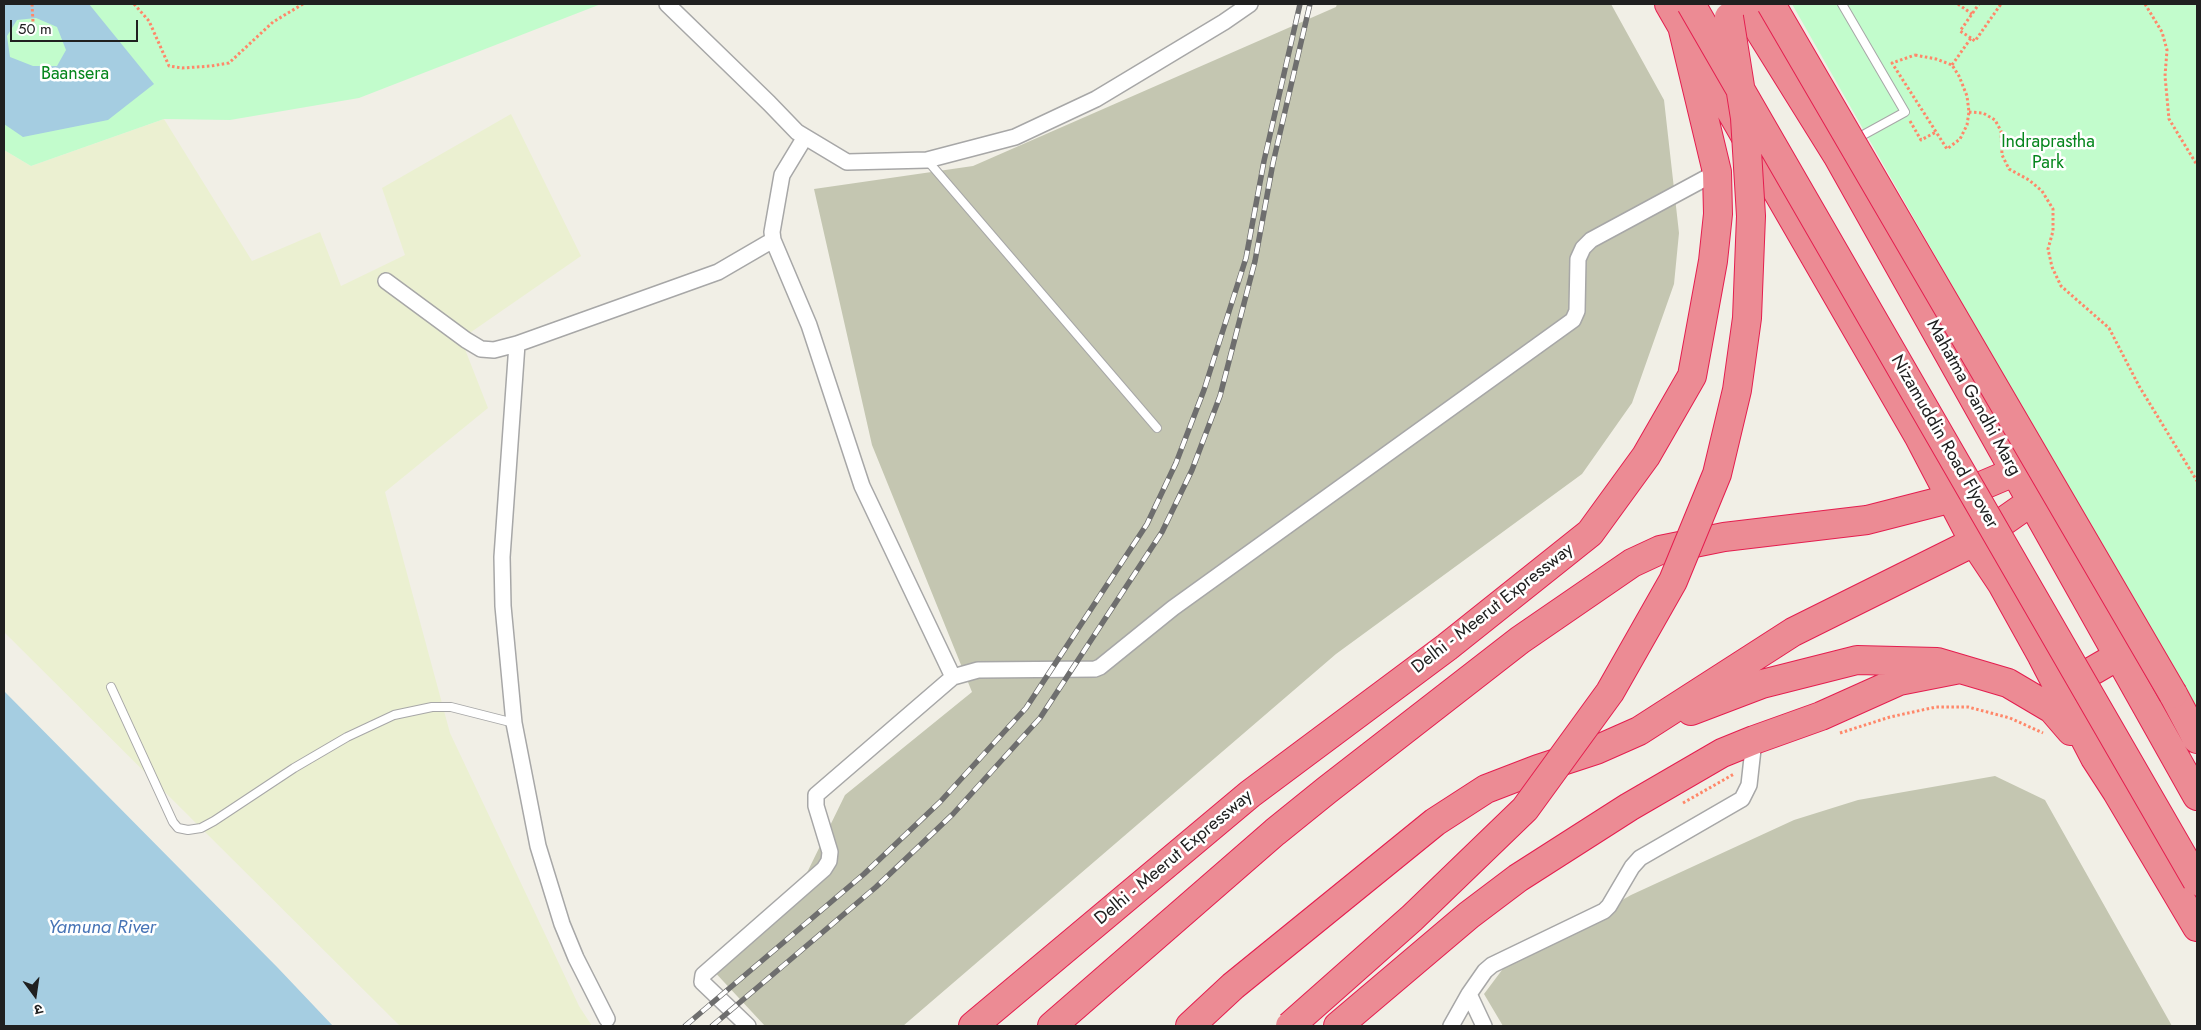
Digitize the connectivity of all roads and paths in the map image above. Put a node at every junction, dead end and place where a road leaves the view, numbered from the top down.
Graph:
1 (32, 4) edge
2 (134, 4) edge
3 (303, 4) edge
4 (667, 4) edge
5 (1250, 4) edge
6 (1726, 4) edge
7 (1743, 4) edge
8 (1771, 4) edge
9 (1842, 4) edge
10 (1958, 4) edge
11 (1979, 4) edge
12 (2001, 4) edge
13 (2145, 4) edge
14 (1681, 11) edge
15 (1972, 14) junction
16 (34, 22) dead end
17 (1971, 38) junction
18 (1952, 65) junction
19 (1905, 112) junction
20 (1969, 112) junction
21 (1936, 132) junction
22 (805, 138) junction
23 (1834, 151) junction
24 (926, 160) junction
25 (2197, 165) edge
26 (1717, 172) junction
27 (773, 240) junction
28 (386, 281) dead end
29 (517, 344) junction
30 (1157, 428) dead end
31 (2014, 472) junction
32 (2197, 481) edge
33 (1953, 498) junction
34 (2031, 502) junction
35 (1974, 542) junction
36 (2118, 656) junction
37 (1960, 669) junction
38 (953, 677) junction
39 (111, 686) dead end
40 (2065, 703) junction
41 (514, 723) junction
42 (1638, 731) junction
43 (2197, 739) edge
44 (1754, 740) junction
45 (2095, 758) junction
46 (2197, 796) edge
47 (2197, 881) edge
48 (2197, 927) edge
49 (1469, 994) junction
50 (607, 1019) dead end
51 (748, 1026) edge
52 (973, 1026) edge
53 (1052, 1026) edge
54 (1190, 1026) edge
55 (1290, 1026) edge
56 (1338, 1026) edge
57 (1451, 1026) edge
58 (1484, 1026) edge

1 - 16 path
2 - 3 path
4 - 22 street
5 - 24 street
6 - 55 highway, bridge
7 - 23 highway, Mahatma Gandhi Marg
8 - 43 highway, bridge
9 - 19 lane
10 - 15 path
11 - 15 path
12 - 17 path
13 - 25 path
14 - 26 highway, Delhi - Meerut Expressway
14 - 33 highway
14 - 47 highway, Nizamuddin Road Flyover, bridge
15 - 17 path
17 - 18 path
18 - 20 path
18 - 21 path
19 - 21 path
19 - 23 lane
20 - 21 path
20 - 32 path
22 - 24 street
22 - 27 street
23 - 31 highway, Mahatma Gandhi Marg
24 - 30 lane
26 - 38 street
26 - 52 highway, Delhi - Meerut Expressway
27 - 29 street
27 - 38 street
28 - 29 street
29 - 41 street
31 - 33 highway
31 - 34 highway, Mahatma Gandhi Marg
33 - 35 highway
33 - 53 highway
34 - 35 highway
34 - 36 highway, Mahatma Gandhi Marg
35 - 40 highway
35 - 42 highway
36 - 40 highway
36 - 46 highway, Mahatma Gandhi Marg
37 - 42 highway
37 - 44 highway
37 - 45 highway
38 - 51 street
39 - 41 lane
40 - 45 highway
41 - 50 street
42 - 54 highway
44 - 49 street
44 - 56 highway
45 - 48 highway
49 - 57 street
49 - 58 street

